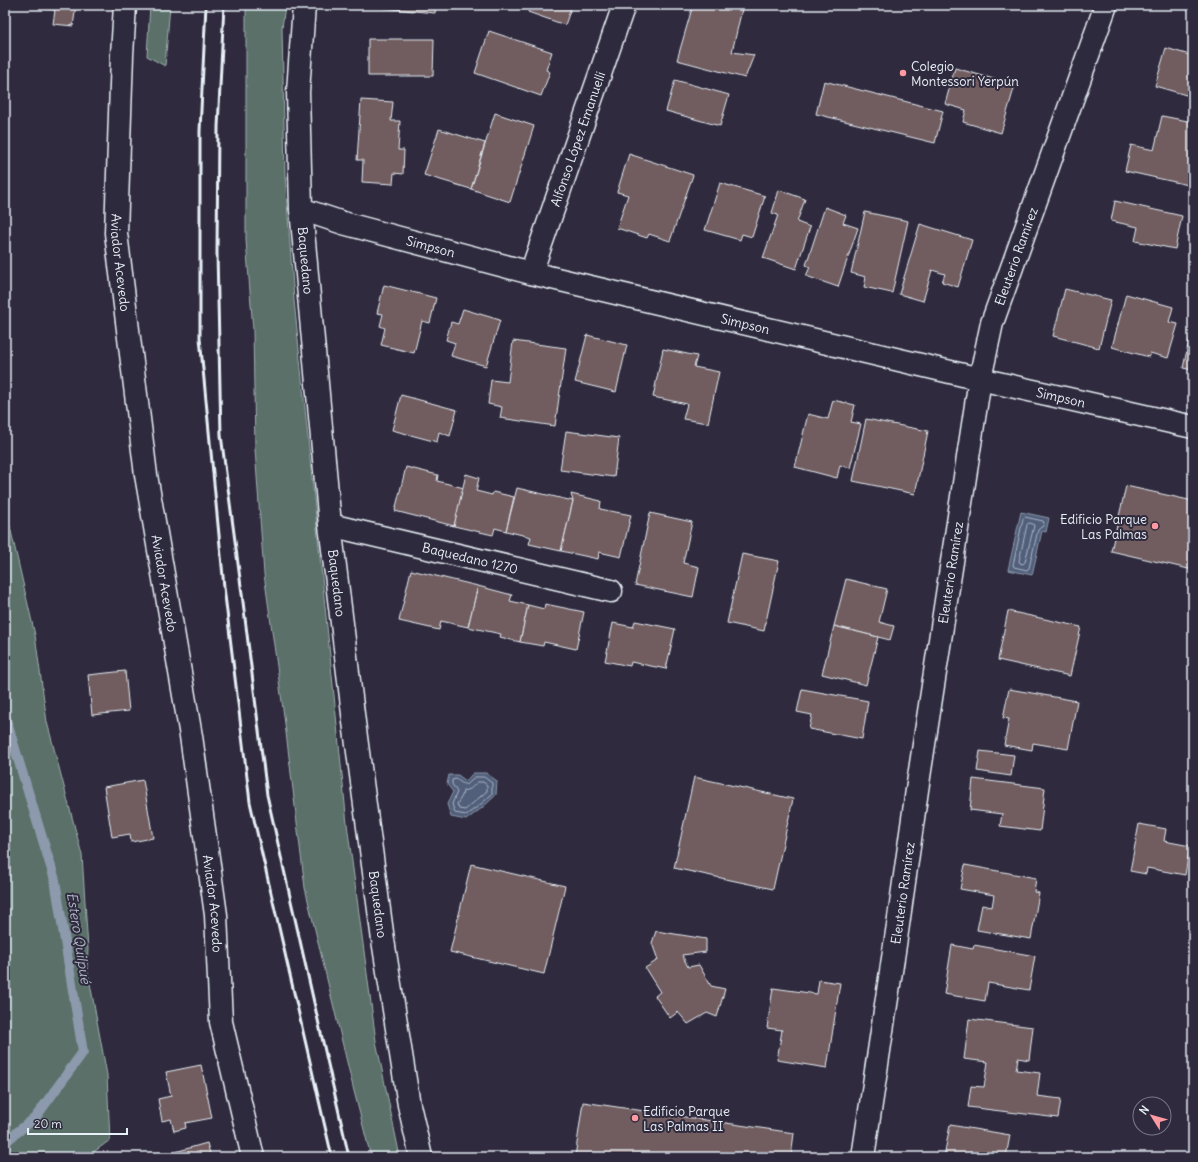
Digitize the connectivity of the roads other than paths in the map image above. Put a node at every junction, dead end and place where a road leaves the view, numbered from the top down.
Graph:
1 (125, 5) edge
2 (304, 5) edge
3 (624, 5) edge
4 (1106, 5) edge
5 (301, 209) junction
6 (530, 273) junction
7 (980, 379) junction
8 (1193, 427) edge
9 (330, 525) junction
10 (611, 591) dead end
11 (253, 1157) edge
12 (421, 1157) edge
13 (863, 1157) edge

1 - 11 street, Aviador Acevedo
2 - 5 street, Baquedano
3 - 6 street, Alfonso López Emanuelli
4 - 7 street, Eleuterio Ramírez
5 - 6 street, Simpson
5 - 9 street, Baquedano
6 - 7 street, Simpson
7 - 8 street, Simpson
7 - 13 street, Eleuterio Ramírez
9 - 10 street, Baquedano 1270
9 - 12 street, Baquedano

